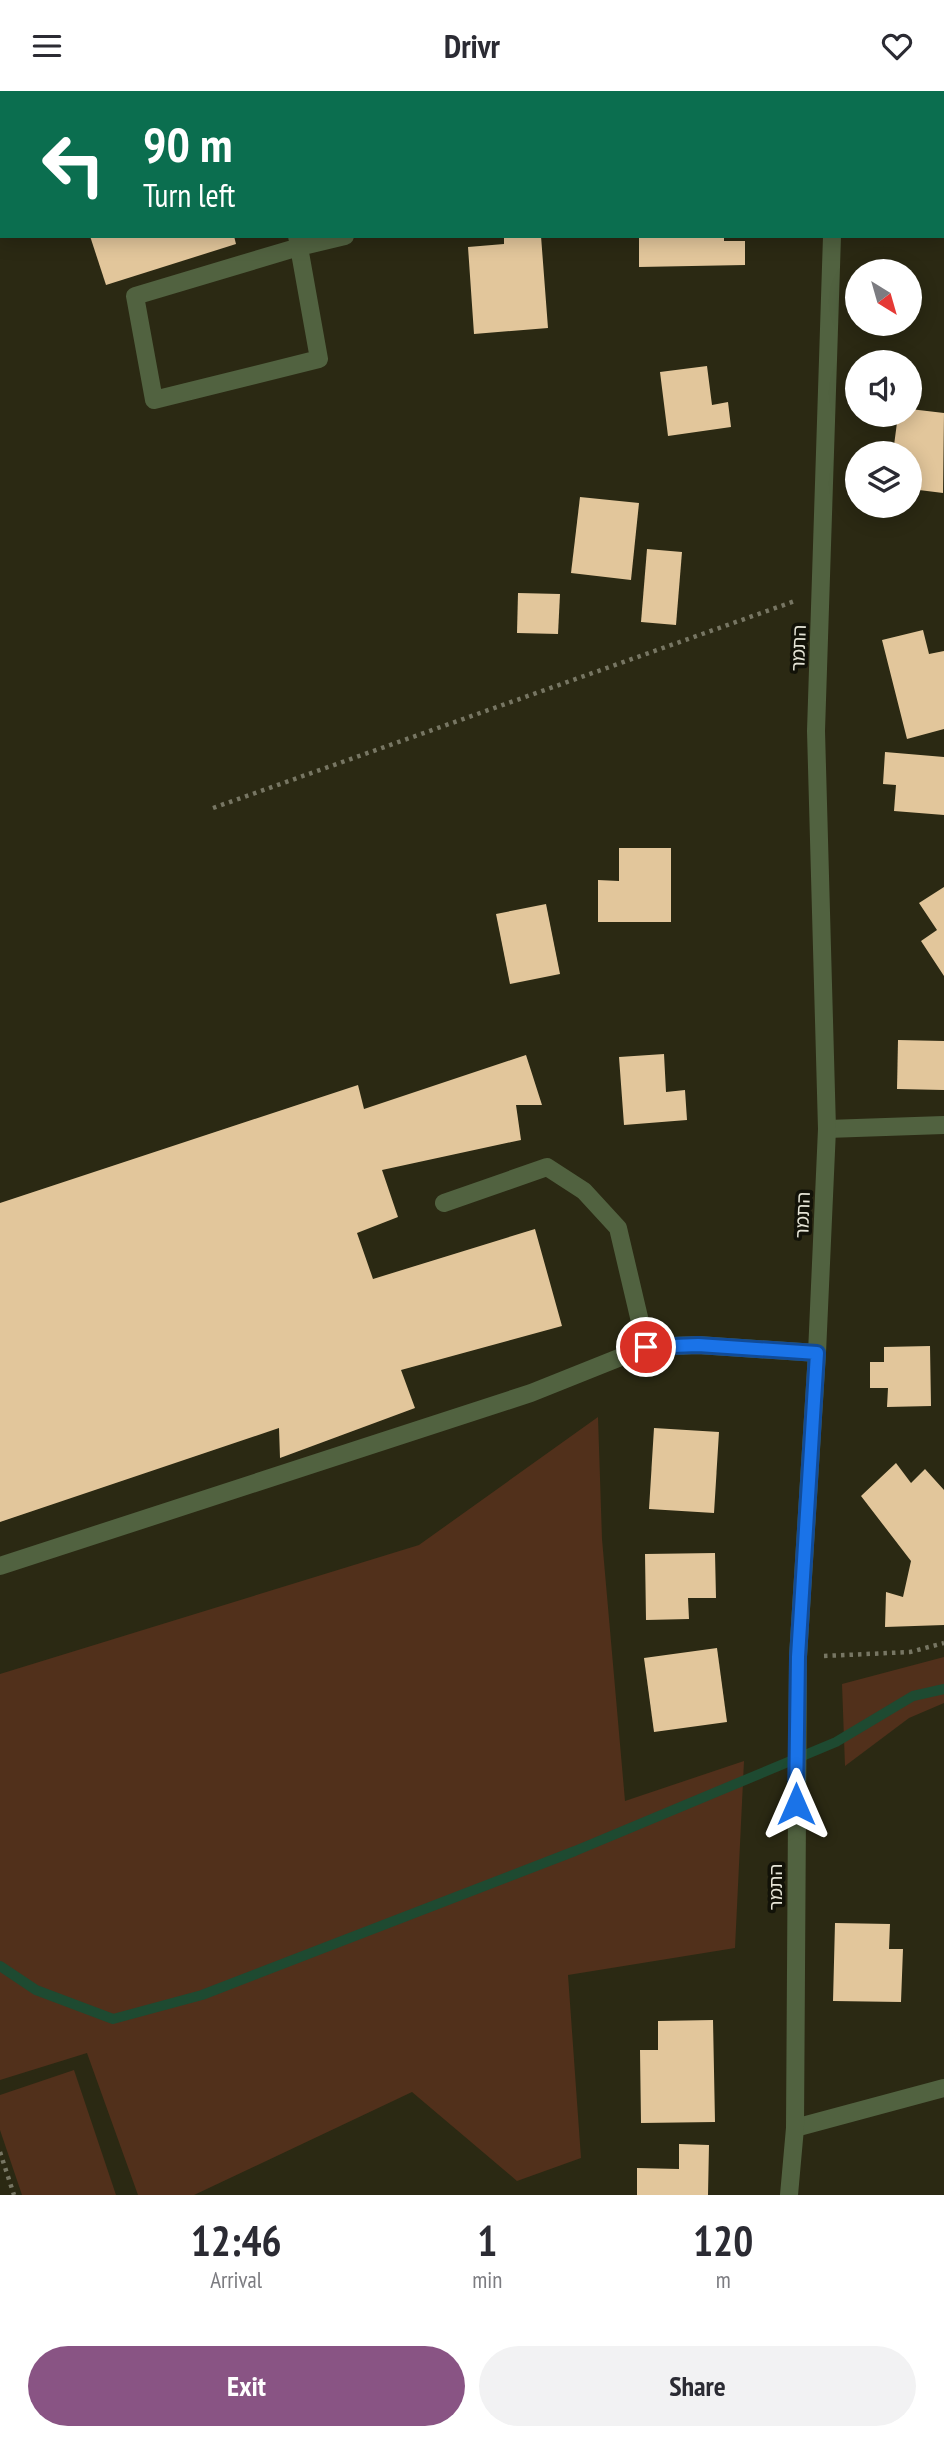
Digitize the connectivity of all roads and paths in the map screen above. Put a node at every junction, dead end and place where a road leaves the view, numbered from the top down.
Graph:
1 (329, 238) edge
2 (832, 238) edge
3 (298, 242) edge
4 (820, 592) junction
5 (213, 808) dead end
6 (944, 1125) edge
7 (827, 1129) junction
8 (444, 1203) dead end
9 (646, 1347) junction
10 (817, 1353) junction
11 (0, 1566) edge
12 (944, 1643) edge
13 (798, 1657) junction
14 (944, 2088) edge
15 (795, 2128) junction
16 (0, 2152) edge
17 (14, 2195) edge
18 (789, 2195) edge

1 - 3 street
2 - 4 street, התמר
3 - 3 street
4 - 5 path
4 - 7 street, התמר
6 - 7 street
7 - 10 street, התמר
8 - 9 street
9 - 10 street
9 - 11 street
10 - 13 street, התמר
12 - 13 path
13 - 15 street, התמר
14 - 15 street
15 - 18 street, התמר
16 - 17 path

